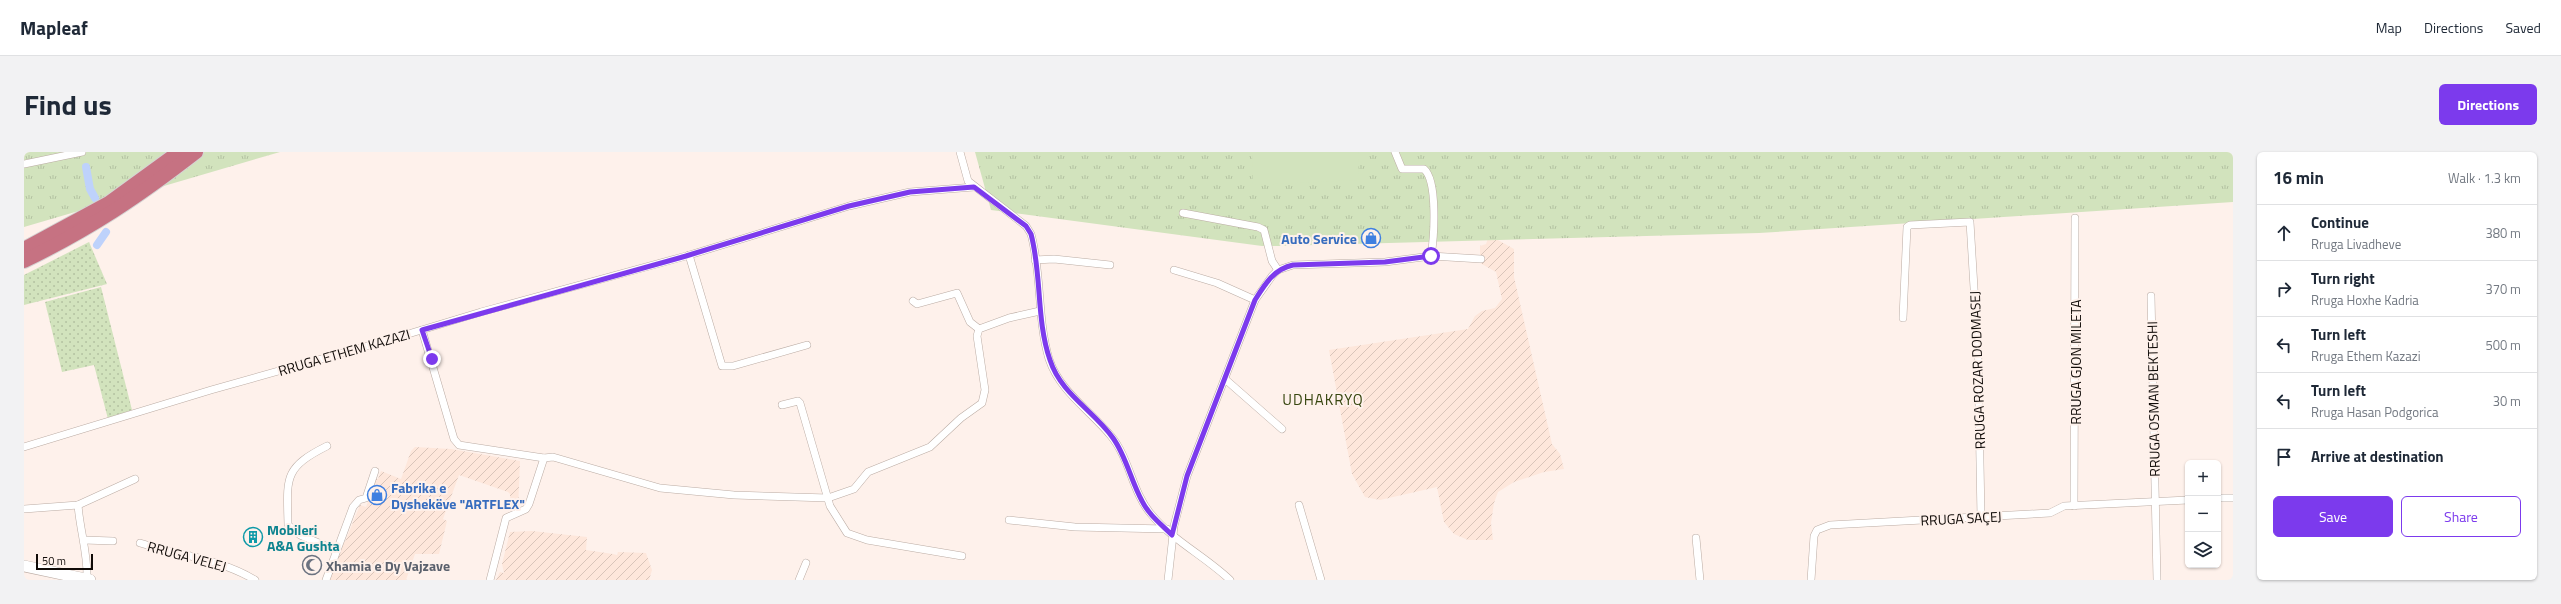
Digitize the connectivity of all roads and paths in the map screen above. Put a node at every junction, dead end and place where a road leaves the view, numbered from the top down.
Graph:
1 (82, 152) edge
2 (179, 152) edge
3 (196, 152) edge
4 (960, 152) edge
5 (1395, 152) edge
6 (24, 164) edge
7 (974, 187) junction
8 (1183, 213) dead end
9 (2075, 218) dead end
10 (24, 249) edge
11 (689, 255) junction
12 (1431, 256) junction
13 (1035, 260) junction
14 (1481, 260) dead end
15 (24, 261) edge
16 (1110, 265) dead end
17 (1174, 270) dead end
18 (1278, 270) junction
19 (2151, 296) dead end
20 (1255, 300) junction
21 (913, 301) dead end
22 (1040, 311) junction
23 (1904, 318) dead end
24 (979, 329) junction
25 (422, 330) junction
26 (807, 346) dead end
27 (1225, 379) junction
28 (782, 406) dead end
29 (1282, 429) dead end
30 (327, 446) dead end
31 (24, 447) edge
32 (544, 458) junction
33 (375, 472) dead end
34 (135, 479) dead end
35 (828, 498) junction
36 (2221, 498) edge
37 (2233, 498) edge
38 (2185, 500) edge
39 (2154, 502) junction
40 (78, 505) junction
41 (1299, 505) dead end
42 (2074, 506) junction
43 (24, 509) edge
44 (1981, 517) junction
45 (1010, 520) dead end
46 (1169, 532) junction
47 (1696, 538) dead end
48 (84, 540) junction
49 (113, 540) dead end
50 (140, 543) dead end
51 (335, 550) junction
52 (962, 556) dead end
53 (806, 562) dead end
54 (24, 566) edge
55 (88, 580) edge
56 (255, 580) edge
57 (326, 580) edge
58 (490, 580) edge
59 (799, 580) edge
60 (1168, 580) edge
61 (1230, 580) edge
62 (1321, 580) edge
63 (1700, 580) edge
64 (1811, 580) edge
65 (2157, 580) edge

1 - 6 street
2 - 10 highway
3 - 15 highway
4 - 7 street
5 - 12 street
7 - 11 street, RRUGA ETHEM KAZAZI
7 - 13 street
8 - 18 street
9 - 42 street, RRUGA GJON MILETA
11 - 25 street, RRUGA ETHEM KAZAZI
11 - 26 street
12 - 14 street
12 - 18 street
13 - 16 street
13 - 22 street
17 - 20 street
18 - 20 street
19 - 39 street, RRUGA OSMAN BEKTESHI
20 - 27 street
21 - 24 street
22 - 24 street
22 - 46 street
23 - 44 street, RRUGA ROZAR DODMASEJ
24 - 35 street
25 - 31 street, RRUGA ETHEM KAZAZI
25 - 32 street
27 - 29 street
27 - 46 street
28 - 35 street
30 - 51 street
32 - 35 street
32 - 58 street
33 - 51 street
34 - 40 street
35 - 52 street
36 - 37 street
38 - 39 street, RRUGA SAÇEJ
39 - 42 street, RRUGA SAÇEJ
39 - 65 street, RRUGA OSMAN BEKTESHI
40 - 43 street
40 - 48 street
41 - 62 street
42 - 44 street, RRUGA SAÇEJ
44 - 64 street, RRUGA SAÇEJ
45 - 46 street
46 - 60 street
46 - 61 street
47 - 63 street
48 - 49 street
48 - 55 street
50 - 56 street, RRUGA VELEJ
51 - 57 street
53 - 59 street
54 - 55 main road

